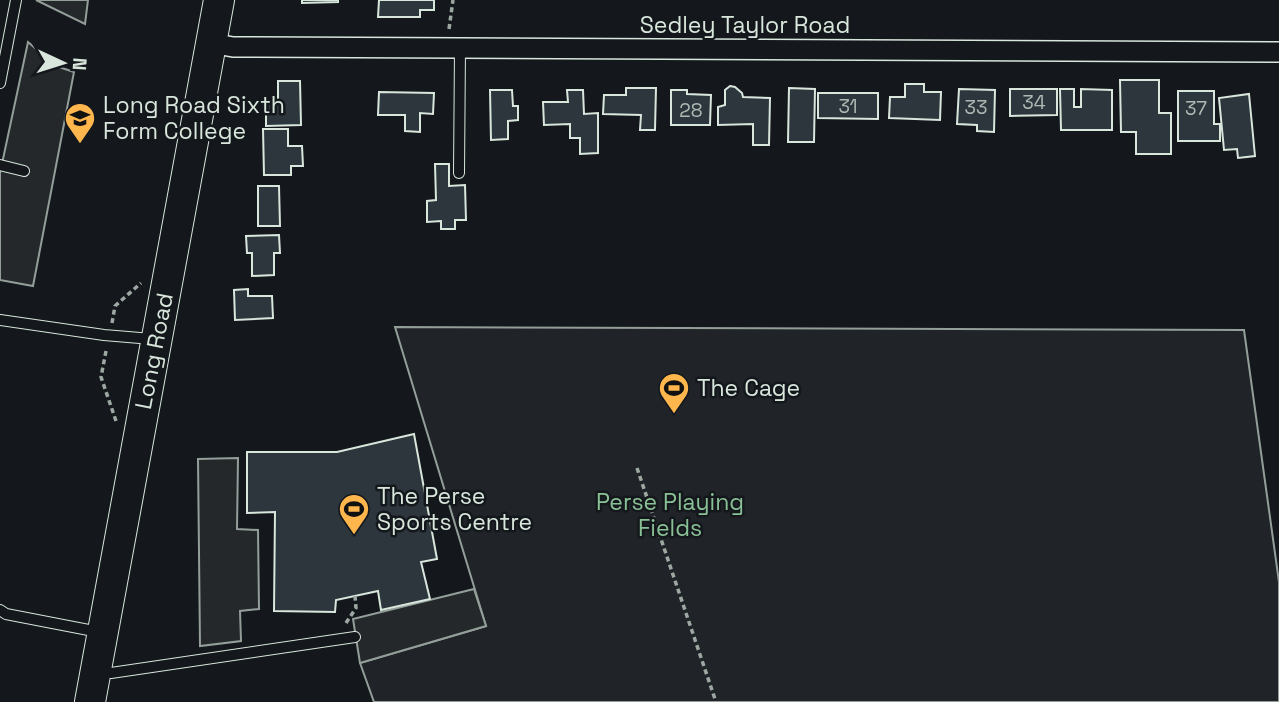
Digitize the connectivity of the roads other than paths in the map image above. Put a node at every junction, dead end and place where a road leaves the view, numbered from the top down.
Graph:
1 (16, 0) edge
2 (219, 0) edge
3 (211, 43) junction
4 (453, 48) junction
5 (1279, 52) edge
6 (0, 83) edge
7 (0, 165) edge
8 (24, 171) dead end
9 (459, 173) dead end
10 (0, 320) edge
11 (156, 339) junction
12 (0, 610) edge
13 (103, 632) junction
14 (355, 637) dead end
15 (96, 671) junction
16 (90, 702) edge

1 - 6 lane
2 - 3 main road, Long Road
3 - 4 street, Sedley Taylor Road
3 - 11 main road, Long Road
4 - 5 street, Sedley Taylor Road
4 - 9 lane
7 - 8 lane
10 - 11 lane
11 - 13 main road, Long Road
12 - 13 lane
13 - 15 main road, Long Road
14 - 15 lane
15 - 16 main road, Long Road

